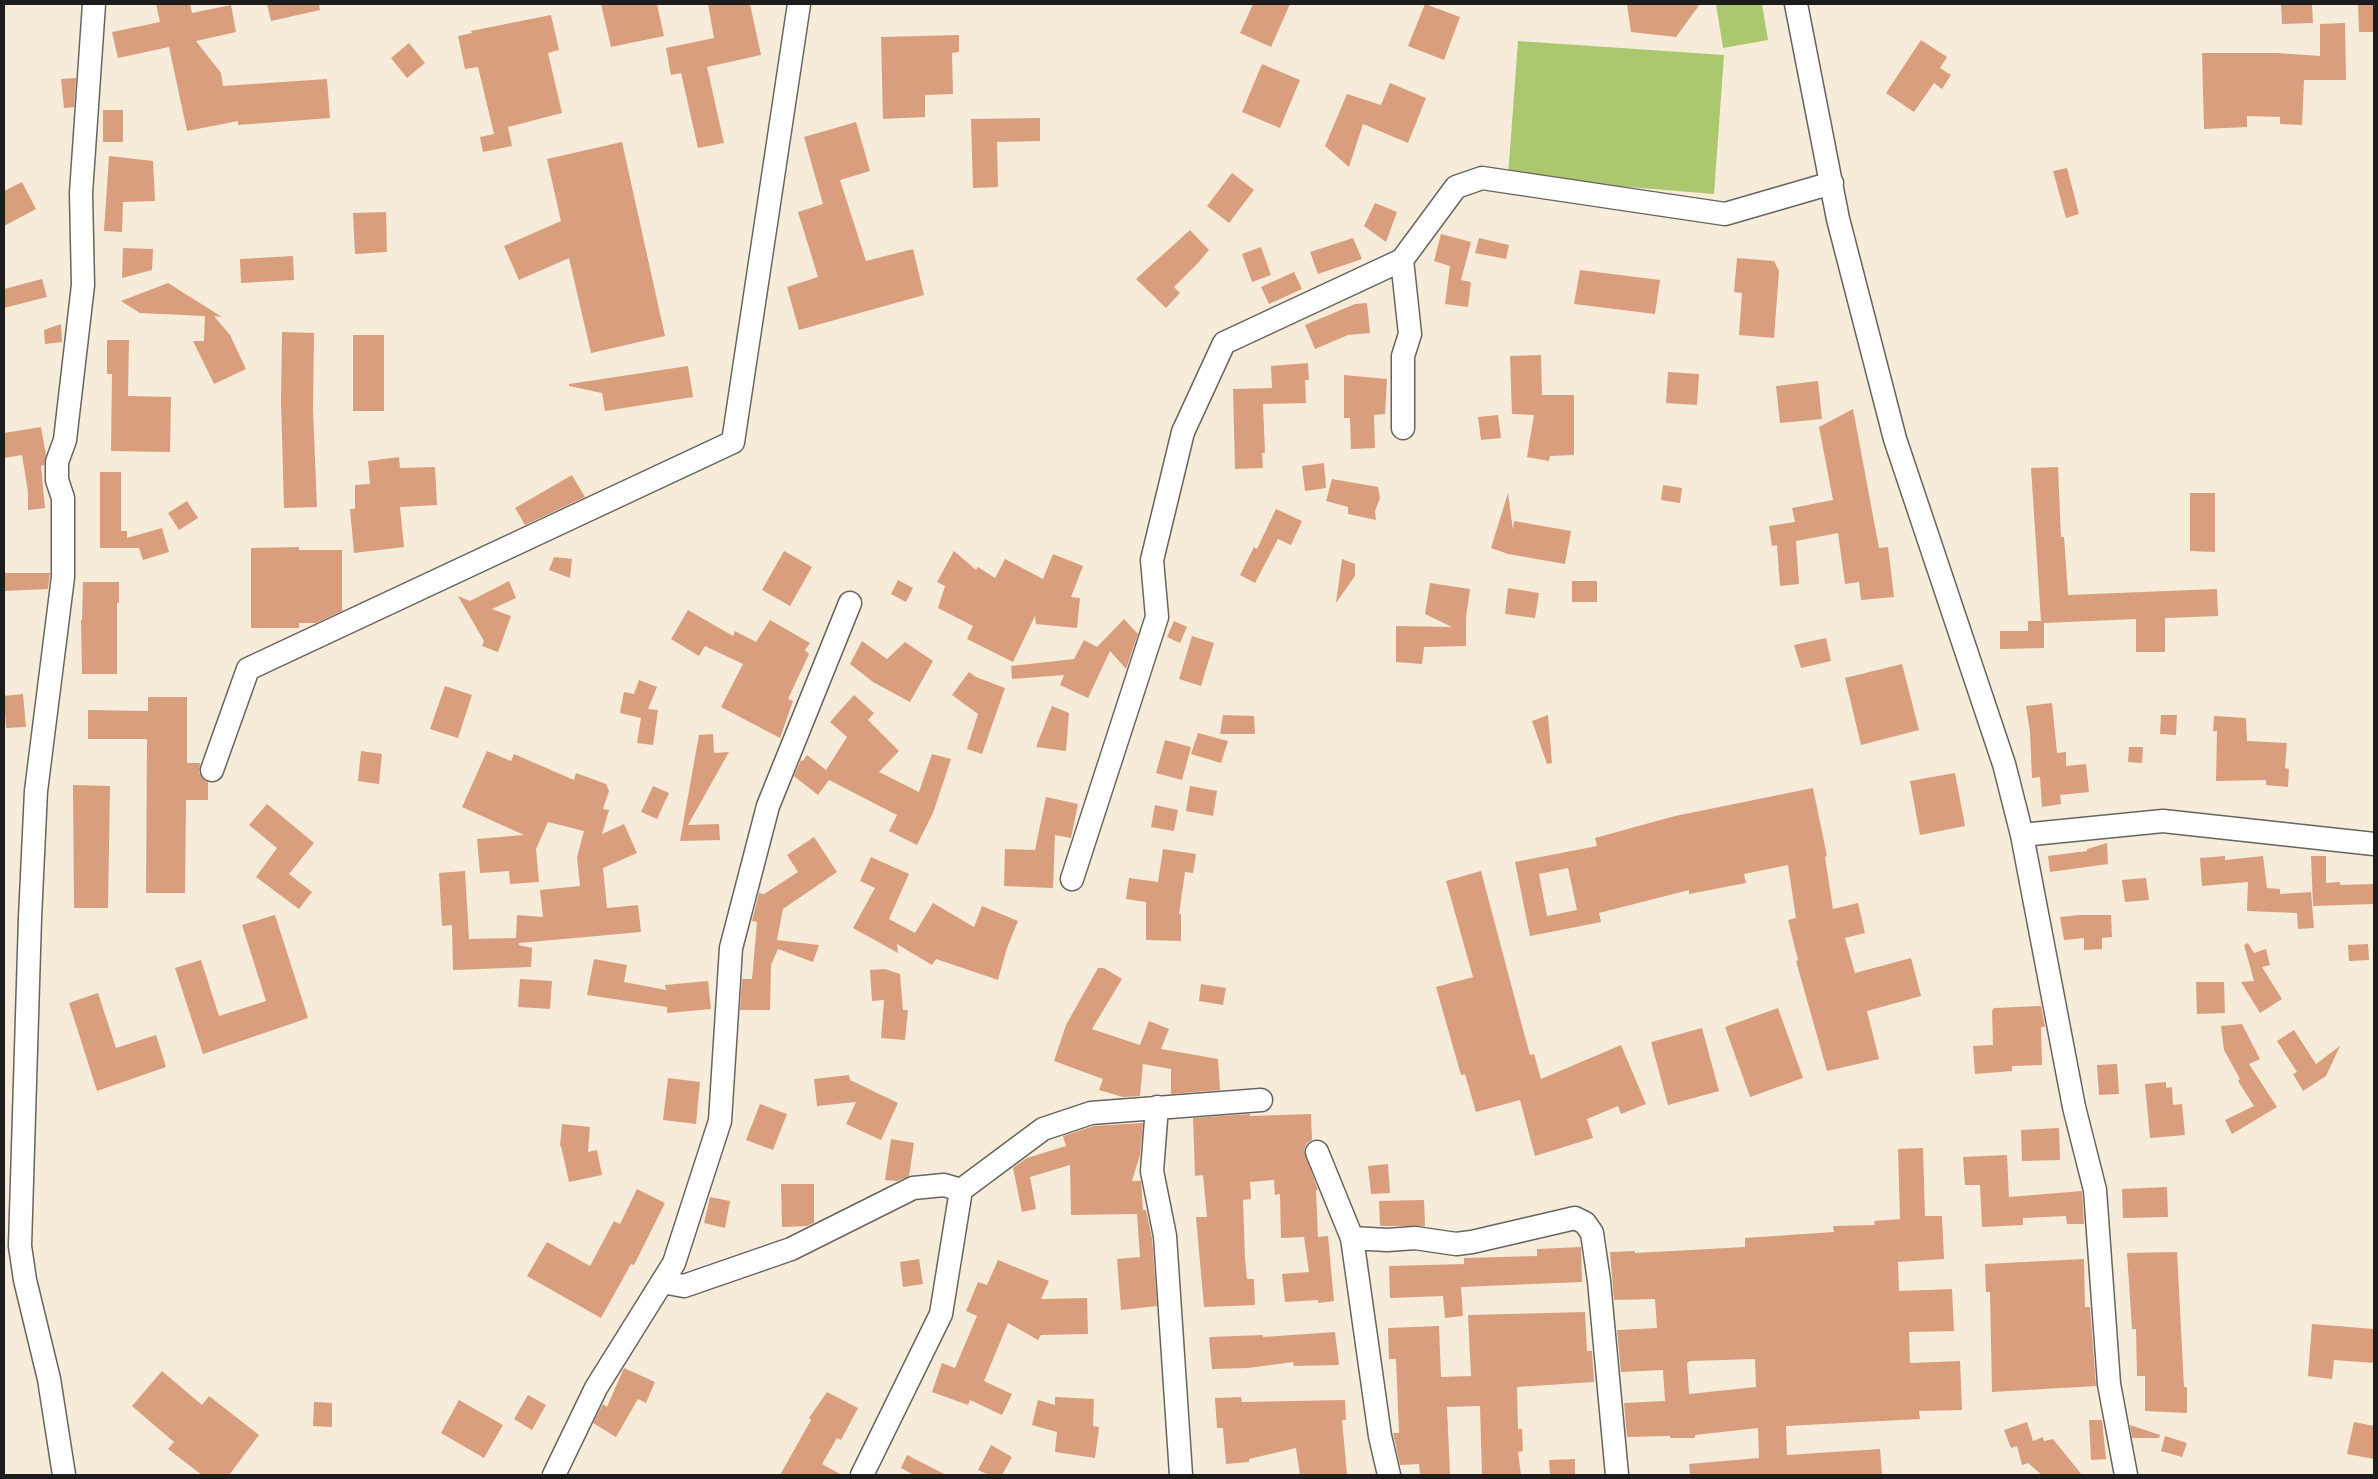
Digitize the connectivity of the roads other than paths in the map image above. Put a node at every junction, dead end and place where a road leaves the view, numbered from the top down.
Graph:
1 (94, 4) edge
2 (799, 4) edge
3 (1796, 4) edge
4 (1832, 183) junction
5 (1402, 260) junction
6 (1403, 428) dead end
7 (850, 603) dead end
8 (212, 770) dead end
9 (2022, 835) junction
10 (2374, 844) edge
11 (1072, 879) dead end
12 (1261, 1100) dead end
13 (1157, 1106) junction
14 (1317, 1152) dead end
15 (961, 1190) junction
16 (1352, 1238) junction
17 (662, 1282) junction
18 (64, 1475) edge
19 (554, 1475) edge
20 (862, 1475) edge
21 (1181, 1475) edge
22 (1389, 1475) edge
23 (1617, 1475) edge
24 (2126, 1475) edge

1 - 18 street
2 - 8 street
3 - 4 street
4 - 5 street
4 - 9 street
5 - 6 street
5 - 11 street
7 - 17 street
9 - 10 street
9 - 24 street
12 - 13 street
13 - 15 street
13 - 21 street
14 - 16 street
15 - 17 street
15 - 20 street
16 - 22 street
16 - 23 street
17 - 19 street

